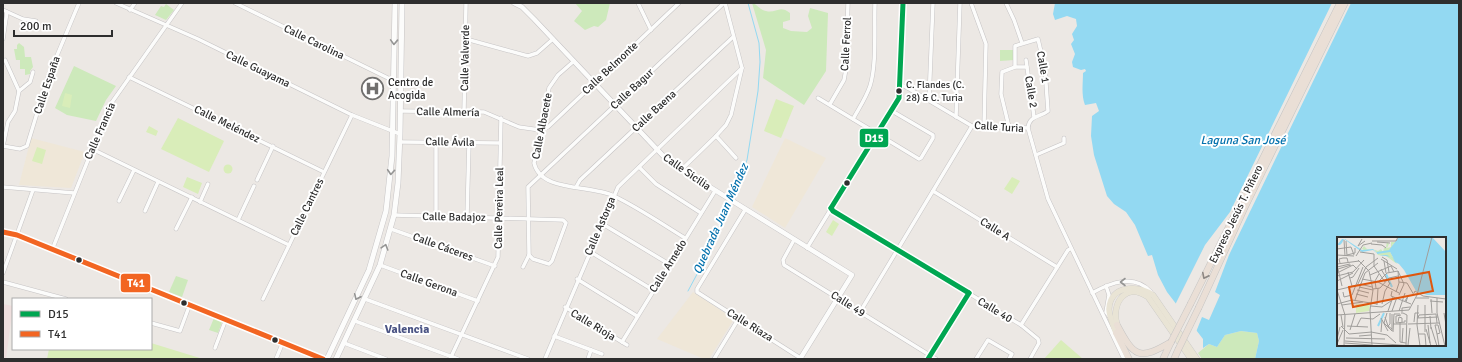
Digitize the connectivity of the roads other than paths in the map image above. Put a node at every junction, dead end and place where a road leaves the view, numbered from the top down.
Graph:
1 (79, 3) edge
2 (116, 3) edge
3 (135, 3) edge
4 (182, 3) edge
5 (235, 3) edge
6 (395, 3) edge
7 (402, 3) edge
8 (466, 3) edge
9 (514, 3) edge
10 (526, 3) edge
11 (638, 3) edge
12 (679, 3) edge
13 (725, 3) edge
14 (848, 3) edge
15 (875, 3) edge
16 (903, 3) edge
17 (933, 3) edge
18 (960, 3) edge
19 (971, 3) edge
20 (1008, 3) edge
21 (1340, 3) edge
22 (1346, 3) edge
23 (522, 7) junction
24 (3, 10) edge
25 (130, 10) junction
26 (7, 12) junction
27 (36, 21) dead end
28 (167, 25) junction
29 (651, 30) junction
30 (733, 37) junction
31 (3, 39) edge
32 (553, 39) junction
33 (466, 40) junction
34 (1022, 43) junction
35 (5, 60) dead end
36 (1026, 60) dead end
37 (574, 61) junction
38 (1015, 67) junction
39 (1027, 67) junction
40 (742, 68) junction
41 (33, 72) dead end
42 (129, 77) junction
43 (392, 80) junction
44 (595, 83) junction
45 (901, 85) junction
46 (19, 91) junction
47 (818, 98) dead end
48 (929, 100) junction
49 (400, 102) junction
50 (616, 104) junction
51 (830, 104) junction
52 (400, 111) junction
53 (892, 111) junction
54 (464, 112) junction
55 (352, 115) junction
56 (956, 117) junction
57 (1034, 117) junction
58 (501, 118) junction
59 (853, 119) junction
60 (972, 126) junction
61 (984, 126) junction
62 (636, 127) junction
63 (1009, 127) junction
64 (1028, 128) junction
65 (540, 130) junction
66 (392, 132) junction
67 (400, 134) junction
68 (878, 134) junction
69 (716, 136) junction
70 (1064, 138) dead end
71 (400, 142) junction
72 (436, 142) junction
73 (469, 143) junction
74 (500, 143) junction
75 (3, 146) edge
76 (273, 146) junction
77 (92, 149) junction
78 (657, 150) junction
79 (1036, 155) junction
80 (736, 158) dead end
81 (639, 167) junction
82 (134, 170) junction
83 (681, 170) junction
84 (324, 172) junction
85 (540, 176) junction
86 (257, 180) dead end
87 (158, 182) junction
88 (208, 184) dead end
89 (254, 186) dead end
90 (576, 186) junction
91 (3, 187) edge
92 (33, 190) junction
93 (715, 191) junction
94 (933, 191) junction
95 (74, 193) junction
96 (613, 195) junction
97 (192, 197) junction
98 (119, 201) dead end
99 (200, 202) junction
100 (831, 208) junction
101 (746, 210) junction
102 (145, 212) dead end
103 (701, 213) junction
104 (394, 215) junction
105 (436, 216) junction
106 (467, 217) junction
107 (499, 218) junction
108 (528, 219) junction
109 (238, 220) junction
110 (601, 223) junction
111 (176, 229) dead end
112 (391, 229) junction
113 (3, 232) edge
114 (17, 235) junction
115 (685, 238) junction
116 (794, 240) junction
117 (289, 245) junction
118 (807, 248) junction
119 (1070, 249) junction
120 (52, 250) junction
121 (897, 250) junction
122 (589, 251) junction
123 (529, 255) junction
124 (669, 264) junction
125 (380, 265) junction
126 (494, 266) junction
127 (523, 267) dead end
128 (1058, 267) junction
129 (3, 273) edge
130 (577, 279) junction
131 (3, 282) edge
132 (1106, 286) junction
133 (653, 290) junction
134 (968, 293) junction
135 (1092, 293) junction
136 (1153, 295) junction
137 (62, 298) edge
138 (263, 298) dead end
139 (838, 298) junction
140 (365, 299) junction
141 (478, 301) junction
142 (190, 304) junction
143 (565, 308) junction
144 (860, 312) junction
145 (637, 316) junction
146 (1110, 316) junction
147 (739, 318) junction
148 (226, 319) junction
149 (355, 321) junction
150 (152, 323) edge
151 (1021, 325) junction
152 (1117, 325) joint
153 (1116, 333) joint
154 (462, 334) junction
155 (554, 336) junction
156 (283, 342) junction
157 (622, 342) junction
158 (1171, 342) junction
159 (344, 343) junction
160 (627, 345) dead end
161 (215, 348) dead end
162 (591, 350) junction
163 (1178, 350) junction
164 (602, 354) dead end
165 (930, 355) junction
166 (451, 358) edge
167 (276, 359) edge
168 (323, 359) edge
169 (327, 359) edge
170 (336, 359) edge
171 (386, 359) edge
172 (458, 359) edge
173 (528, 359) edge
174 (545, 359) edge
175 (588, 359) edge
176 (714, 359) edge
177 (801, 359) edge
178 (928, 359) edge
179 (936, 359) edge
180 (976, 359) edge
181 (1009, 359) edge
182 (1030, 359) edge
183 (1124, 359) edge
184 (1129, 359) edge
185 (1163, 359) edge
186 (1174, 359) edge
187 (1181, 359) edge
188 (1191, 359) edge
189 (1197, 359) edge

1 - 75 street, Calle España
2 - 25 street, Calle Guayama
3 - 25 street
4 - 28 street, Calle Francia
5 - 43 street, Calle Carolina
6 -> 43 main road
7 - 49 main road
8 - 33 street, Calle Valverde
9 - 23 street, Calle Sicilia
10 - 23 street
11 - 29 street
12 - 29 street, Calle Belmonte
13 - 30 street
13 - 50 street, Calle Bagur
14 - 51 street, Calle Ferrol
15 - 59 street
16 - 45 street
17 - 48 street
18 - 56 street
19 - 61 street
20 - 34 street
21 -> 158 highway, Expreso Jesús T. Piñero, bridge
22 - 163 highway, Expreso Jesús T. Piñero, bridge
23 - 32 street, Calle Sicilia
24 - 26 street
25 - 28 street, Calle Guayama
26 - 27 street
26 - 31 street
28 - 42 street, Calle Francia
28 - 55 street, Calle Guayama
29 - 44 street, Calle Belmonte
30 - 40 street
30 - 62 street, Calle Baena
32 - 33 street
32 - 37 street, Calle Sicilia
33 - 54 street, Calle Valverde
34 - 38 street, Calle 1
34 - 57 street, Calle 1
35 - 46 street
36 - 39 street, Calle 2
37 - 44 street, Calle Sicilia
37 - 65 street, Calle Albacete
38 - 39 street, Calle 2
38 - 63 street
39 - 57 street, Calle 2
40 - 69 street
40 - 78 street, Calle Astorga
41 - 46 street
42 - 76 street, Calle Meléndez
42 - 77 street, Calle Francia
43 - 49 main road
43 - 66 main road
44 - 50 street, Calle Sicilia
44 - 65 street, Calle Belmonte
45 - 48 street, Calle Turia
45 - 53 street
46 - 75 street
47 - 51 street
48 - 56 street, Calle Turia
49 - 52 main road
50 - 62 street, Calle Sicilia
50 - 85 street, Calle Bagur
51 - 59 street
52 - 54 street, Calle Almería
52 - 67 main road
53 - 68 street
53 - 68 street
54 - 58 street, Calle Almería
55 - 66 street, Calle Guayama
55 - 84 street, Calle Cantres
56 - 60 street, Calle Turia
57 - 64 street, Calle 1
58 - 65 street, Calle Almería
58 - 74 street, Calle Pereira Leal
59 - 68 street
60 - 61 street, Calle Turia
60 - 94 street
61 - 63 street, Calle Turia
62 - 78 street, Calle Sicilia
62 - 90 street, Calle Baena
63 - 64 street, Calle Turia
64 - 79 street, Calle Turia
65 - 85 street, Calle Albacete
66 - 67 street, Calle Guayama
66 -> 169 main road
67 - 71 main road
68 - 100 street
69 - 80 street
69 - 83 street
70 - 79 street
71 - 72 street, Calle Ávila
71 - 104 main road
72 - 73 street, Calle Ávila
72 - 105 street
73 - 74 street, Calle Ávila
73 - 106 street
74 - 107 street, Calle Pereira Leal
76 - 84 street, Calle Meléndez
76 - 86 street
77 - 82 street
77 - 95 street, Calle Francia
78 - 81 street, Calle Astorga
78 - 83 street, Calle Sicilia
79 - 119 street, Calle Turia
81 - 96 street, Calle Astorga
81 - 103 street
82 - 87 street
82 - 98 street
83 - 93 street, Calle Sicilia
84 - 117 street, Calle Cantres
85 - 90 street
85 - 108 street, Calle Bagur
87 - 97 street
87 - 102 street
88 - 99 street
89 - 109 street
90 - 96 street
91 - 92 street
92 - 95 street
92 - 114 street
93 - 101 street, Calle Sicilia
93 - 103 street, Calle Arnedo
94 - 121 street
94 - 128 street, Calle A
95 - 120 street, Calle Francia
96 - 110 street, Calle Astorga
96 - 115 street
97 - 99 street
97 - 111 street
99 - 109 street
100 - 118 street
100 - 121 street, Calle 40
101 - 116 street, Calle Sicilia
101 - 147 street, Calle Riaza
103 - 115 street, Calle Arnedo
104 - 105 street, Calle Badajoz
104 - 112 main road
105 - 106 street, Calle Badajoz
106 - 107 street, Calle Badajoz
107 - 108 street, Calle Badajoz
107 - 126 street, Calle Pereira Leal
108 - 123 street, Calle Bagur
108 - 123 street, Calle Badajoz
109 - 117 street
110 - 122 street, Calle Astorga
110 - 124 street
125 -> 112 main road
112 - 126 street, Calle Cáceres
113 - 114 street
114 - 120 street
114 - 129 street
115 - 124 street, Calle Arnedo
116 - 118 street, Calle Sicilia
116 - 139 street, Calle 49
117 - 138 street, Calle Cantres
118 - 139 street, Calle Sicilia
119 - 128 street, Calle 40
119 - 135 street, Calle Turia
120 - 142 street
121 - 134 street, Calle 40
121 - 144 street
122 - 130 street, Calle Astorga
122 - 133 street
123 - 127 street
124 - 133 street, Calle Arnedo
125 - 140 main road
125 - 141 street, Calle Gerona
126 - 141 street, Calle Pereira Leal
128 - 151 street, Calle 40
130 - 143 street, Calle Astorga
130 - 145 street
131 - 137 street
132 - 135 street
136 -> 132 street
132 - 146 street
133 - 145 street, Calle Arnedo
134 - 151 street, Calle 40
134 - 165 street
135 - 183 street, Calle Turia
136 - 146 main road
136 - 189 main road
139 - 144 street, Calle 49
139 - 177 street
140 - 149 main road
140 - 154 street
141 - 154 street, Calle Pereira Leal
142 - 148 street
142 - 150 street
143 - 155 street, Calle Astorga
143 - 157 street, Calle Rioja
144 - 165 street, Calle 49
145 - 157 street, Calle Arnedo
146 - 153 main road
147 - 176 street
147 - 177 street, Calle Riaza
148 - 156 street
148 - 161 street
149 - 159 main road
149 - 166 street
151 - 182 street
152 - 158 highway
152 - 188 main road
153 - 184 highway
154 - 166 street, Calle Pereira Leal
154 - 173 street
155 - 162 street
155 - 174 street, Calle Astorga
156 - 167 street
156 - 168 street
157 - 160 street, Calle Rioja
158 - 185 highway, Expreso Jesús T. Piñero
159 - 170 main road
159 - 171 street
162 - 164 street
162 - 175 street
163 - 186 highway, Expreso Jesús T. Piñero
163 - 187 highway
165 - 178 street
165 - 179 street, Calle 49
166 - 172 street
180 - 181 street

